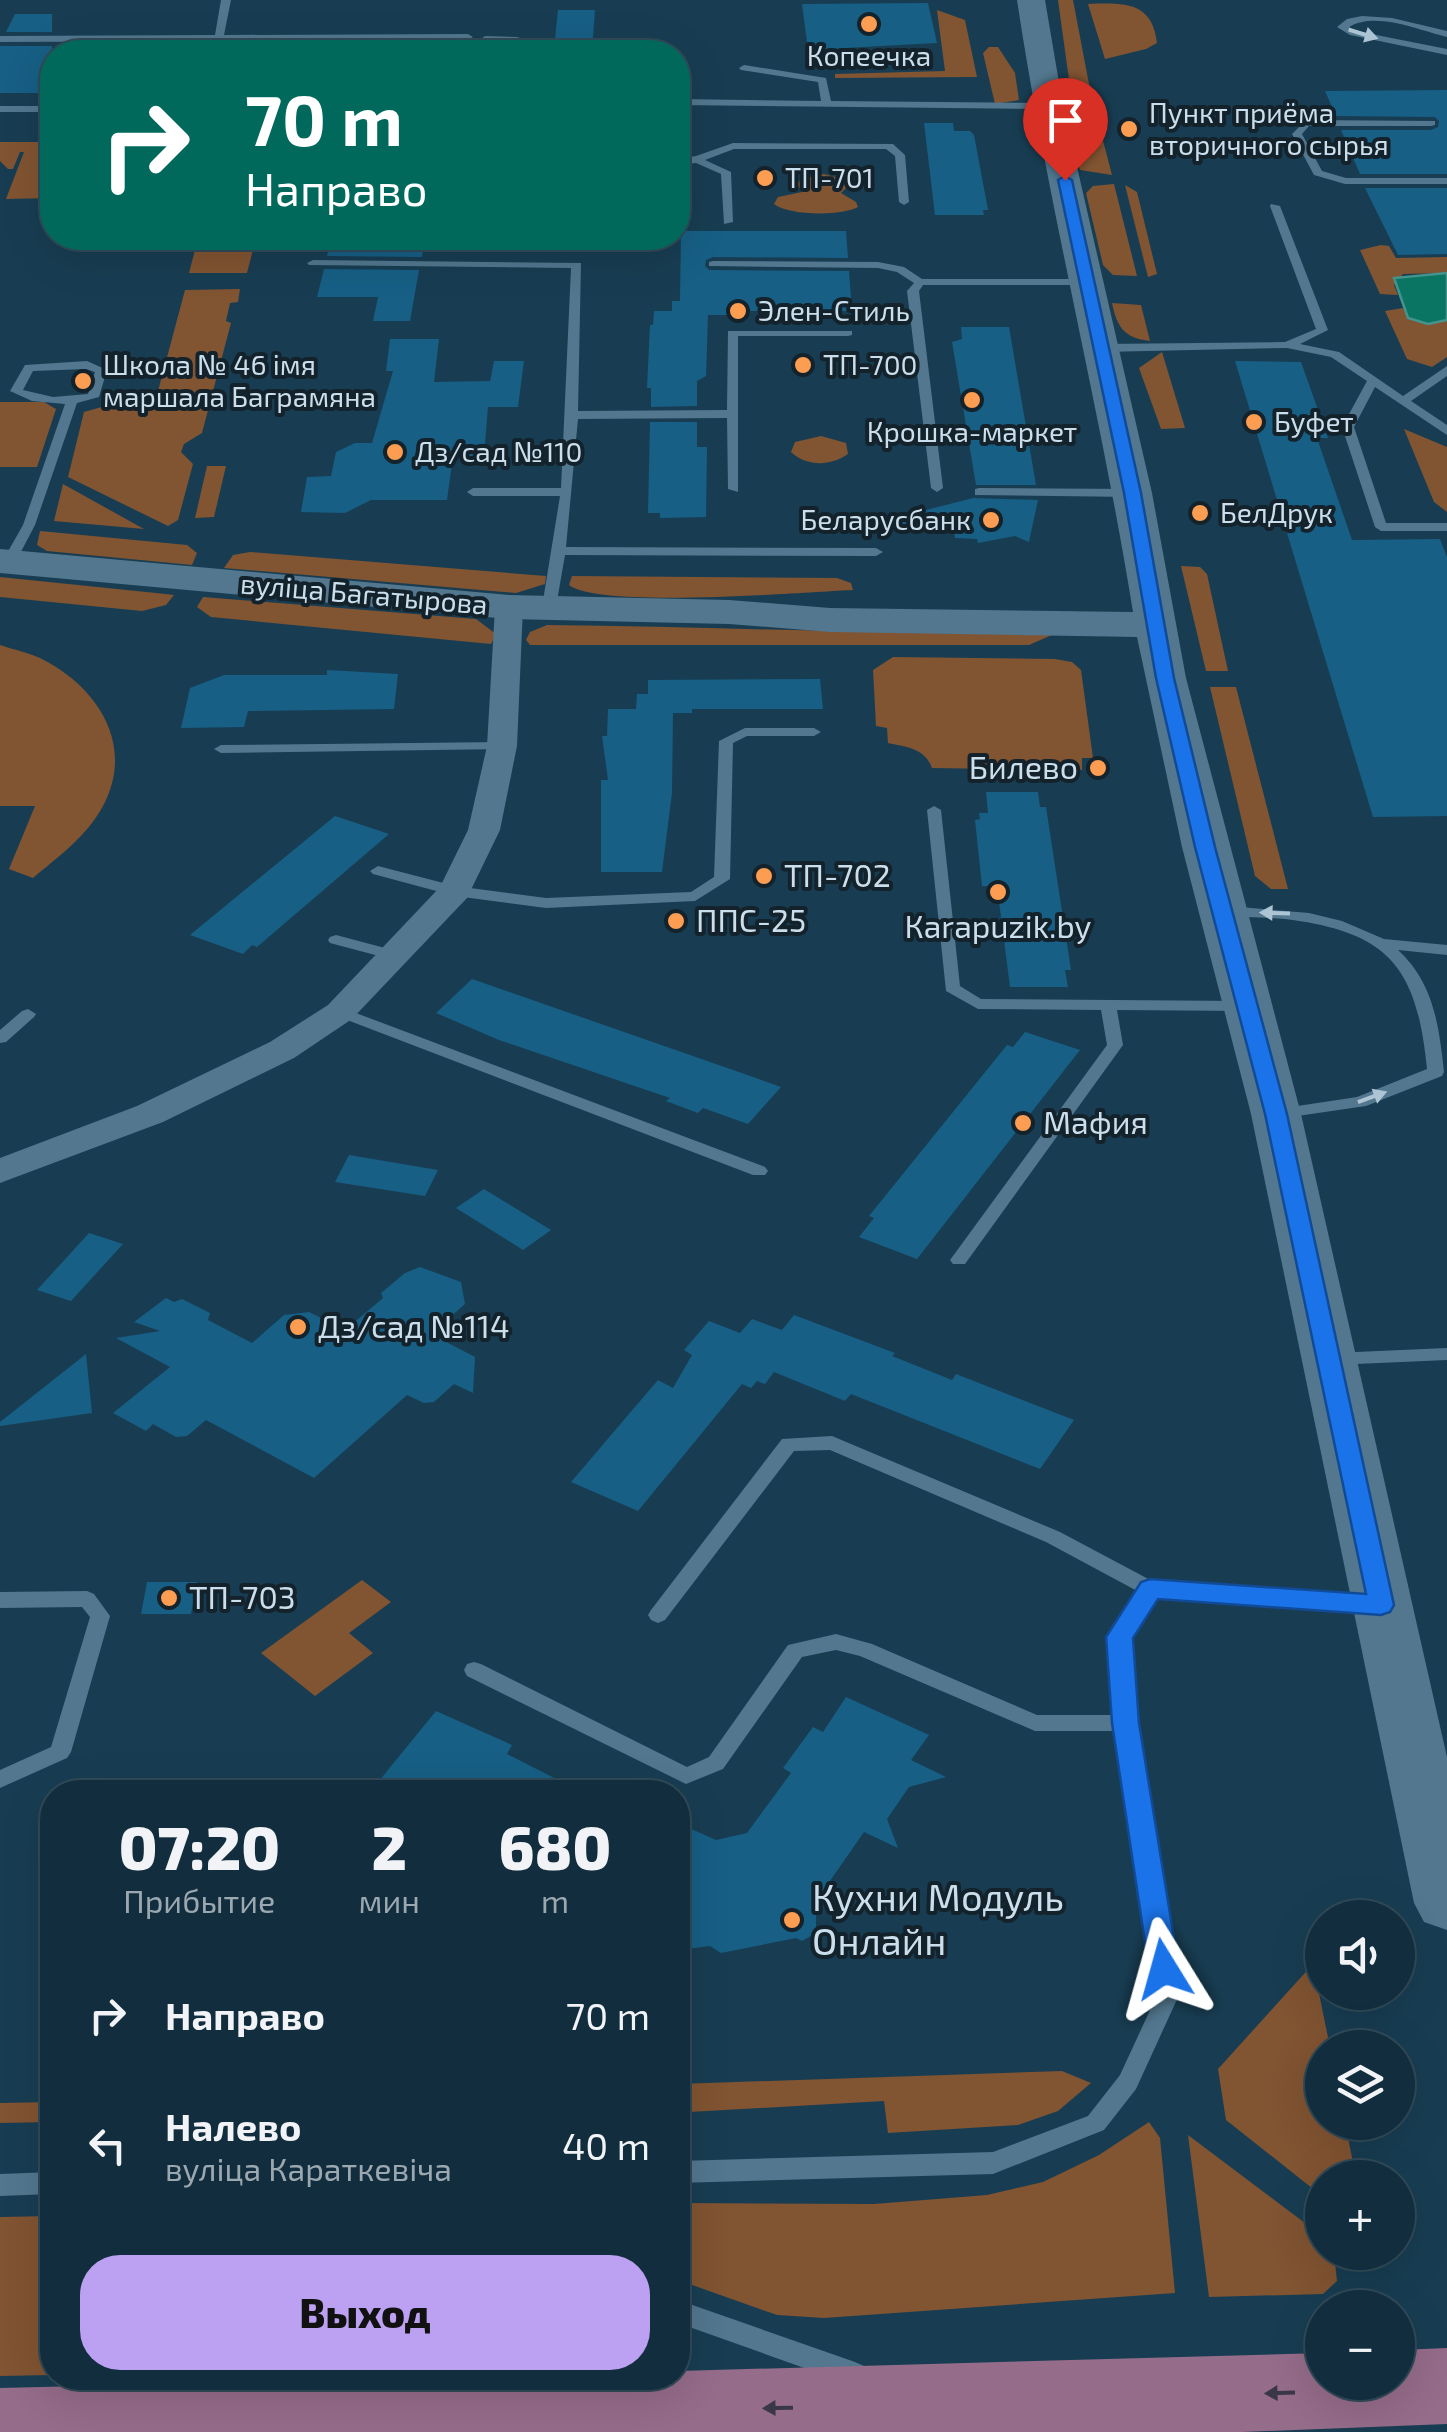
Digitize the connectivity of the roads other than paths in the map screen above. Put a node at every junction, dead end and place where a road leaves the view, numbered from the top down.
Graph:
1 (226, 0) edge
2 (1031, 0) edge
3 (1447, 34) edge
4 (468, 37) dead end
5 (219, 38) junction
6 (0, 39) edge
7 (486, 40) dead end
8 (518, 40) edge
9 (1447, 52) edge
10 (744, 68) dead end
11 (690, 102) edge
12 (826, 102) junction
13 (1048, 106) junction
14 (0, 109) edge
15 (40, 109) edge
16 (1430, 123) dead end
17 (690, 162) edge
18 (701, 162) junction
19 (1447, 181) edge
20 (904, 202) dead end
21 (1275, 206) dead end
22 (728, 222) dead end
23 (313, 263) dead end
24 (713, 264) dead end
25 (920, 282) junction
26 (1087, 282) junction
27 (848, 333) dead end
28 (1287, 345) junction
29 (1102, 348) junction
30 (1447, 370) edge
31 (1374, 379) junction
32 (18, 395) junction
33 (0, 396) edge
34 (1405, 400) junction
35 (71, 403) junction
36 (731, 414) junction
37 (572, 416) junction
38 (1447, 431) edge
39 (937, 488) dead end
40 (734, 489) dead end
41 (473, 492) dead end
42 (564, 492) junction
43 (979, 492) dead end
44 (1132, 493) junction
45 (1447, 527) edge
46 (559, 552) junction
47 (876, 552) dead end
48 (5, 561) edge
49 (530, 607) junction
50 (1156, 612) junction
51 (814, 732) dead end
52 (502, 746) junction
53 (222, 749) dead end
54 (934, 810) dead end
55 (378, 871) dead end
56 (455, 892) junction
57 (1224, 911) junction
58 (336, 940) dead end
59 (1384, 944) junction
60 (1447, 950) edge
61 (394, 955) junction
62 (1108, 1005) junction
63 (1249, 1006) junction
64 (340, 1012) junction
65 (28, 1014) dead end
66 (0, 1038) edge
67 (1276, 1114) junction
68 (0, 1170) edge
69 (759, 1171) dead end
70 (958, 1260) dead end
71 (1447, 1354) edge
72 (1327, 1359) junction
73 (1150, 1589) junction
74 (0, 1600) edge
75 (1381, 1605) junction
76 (658, 1615) dead end
77 (474, 1670) dead end
78 (1126, 1723) junction
79 (0, 1780) edge
80 (1447, 1904) edge
81 (690, 2172) edge
82 (0, 2184) edge
83 (40, 2184) edge
84 (690, 2316) edge
85 (1447, 2386) edge
86 (946, 2405) junction
87 (450, 2422) edge
88 (0, 2427) edge

1 - 5 lane
2 - 13 street
3 -> 9 lane
4 - 5 lane
5 - 6 lane
7 - 8 lane
10 - 12 lane
11 - 12 lane
12 - 13 lane
13 - 26 street
14 - 15 lane
16 - 19 lane
17 - 18 lane
18 - 20 lane
18 - 22 lane
21 - 28 lane
23 - 37 lane
24 - 25 lane
25 - 26 lane
25 - 39 lane
26 - 29 street
27 - 36 lane
28 - 29 lane
28 - 31 lane
29 - 44 street
30 - 34 lane
31 - 34 lane
31 - 45 lane
32 - 33 lane
32 - 35 lane
32 - 35 lane
34 - 38 lane
35 - 48 lane
36 - 37 lane
36 - 40 lane
37 - 42 lane
41 - 42 lane
42 - 46 lane
43 - 44 lane
44 - 50 street
46 - 47 lane
46 - 49 lane
48 - 49 street, вуліца Багатырова
49 - 50 street, вуліца Багатырова
49 - 52 street
50 - 57 street
51 - 56 lane
52 - 53 lane
52 - 56 street
54 - 62 lane
55 - 56 lane
56 - 61 street
59 -> 57 lane
57 - 63 street
58 - 61 lane
59 - 60 lane
67 -> 59 lane
61 - 64 street
62 - 63 lane
62 - 70 lane
63 - 67 street
64 - 68 street
64 - 69 lane
65 - 66 lane
67 - 72 street
71 - 72 lane
72 - 75 street
73 - 75 lane
73 - 76 lane
73 - 78 lane
74 - 79 lane
75 - 80 street
77 - 78 lane
78 - 81 lane
82 - 83 lane
84 - 86 lane
85 -> 86 main road
86 -> 87 main road
87 - 88 main road

